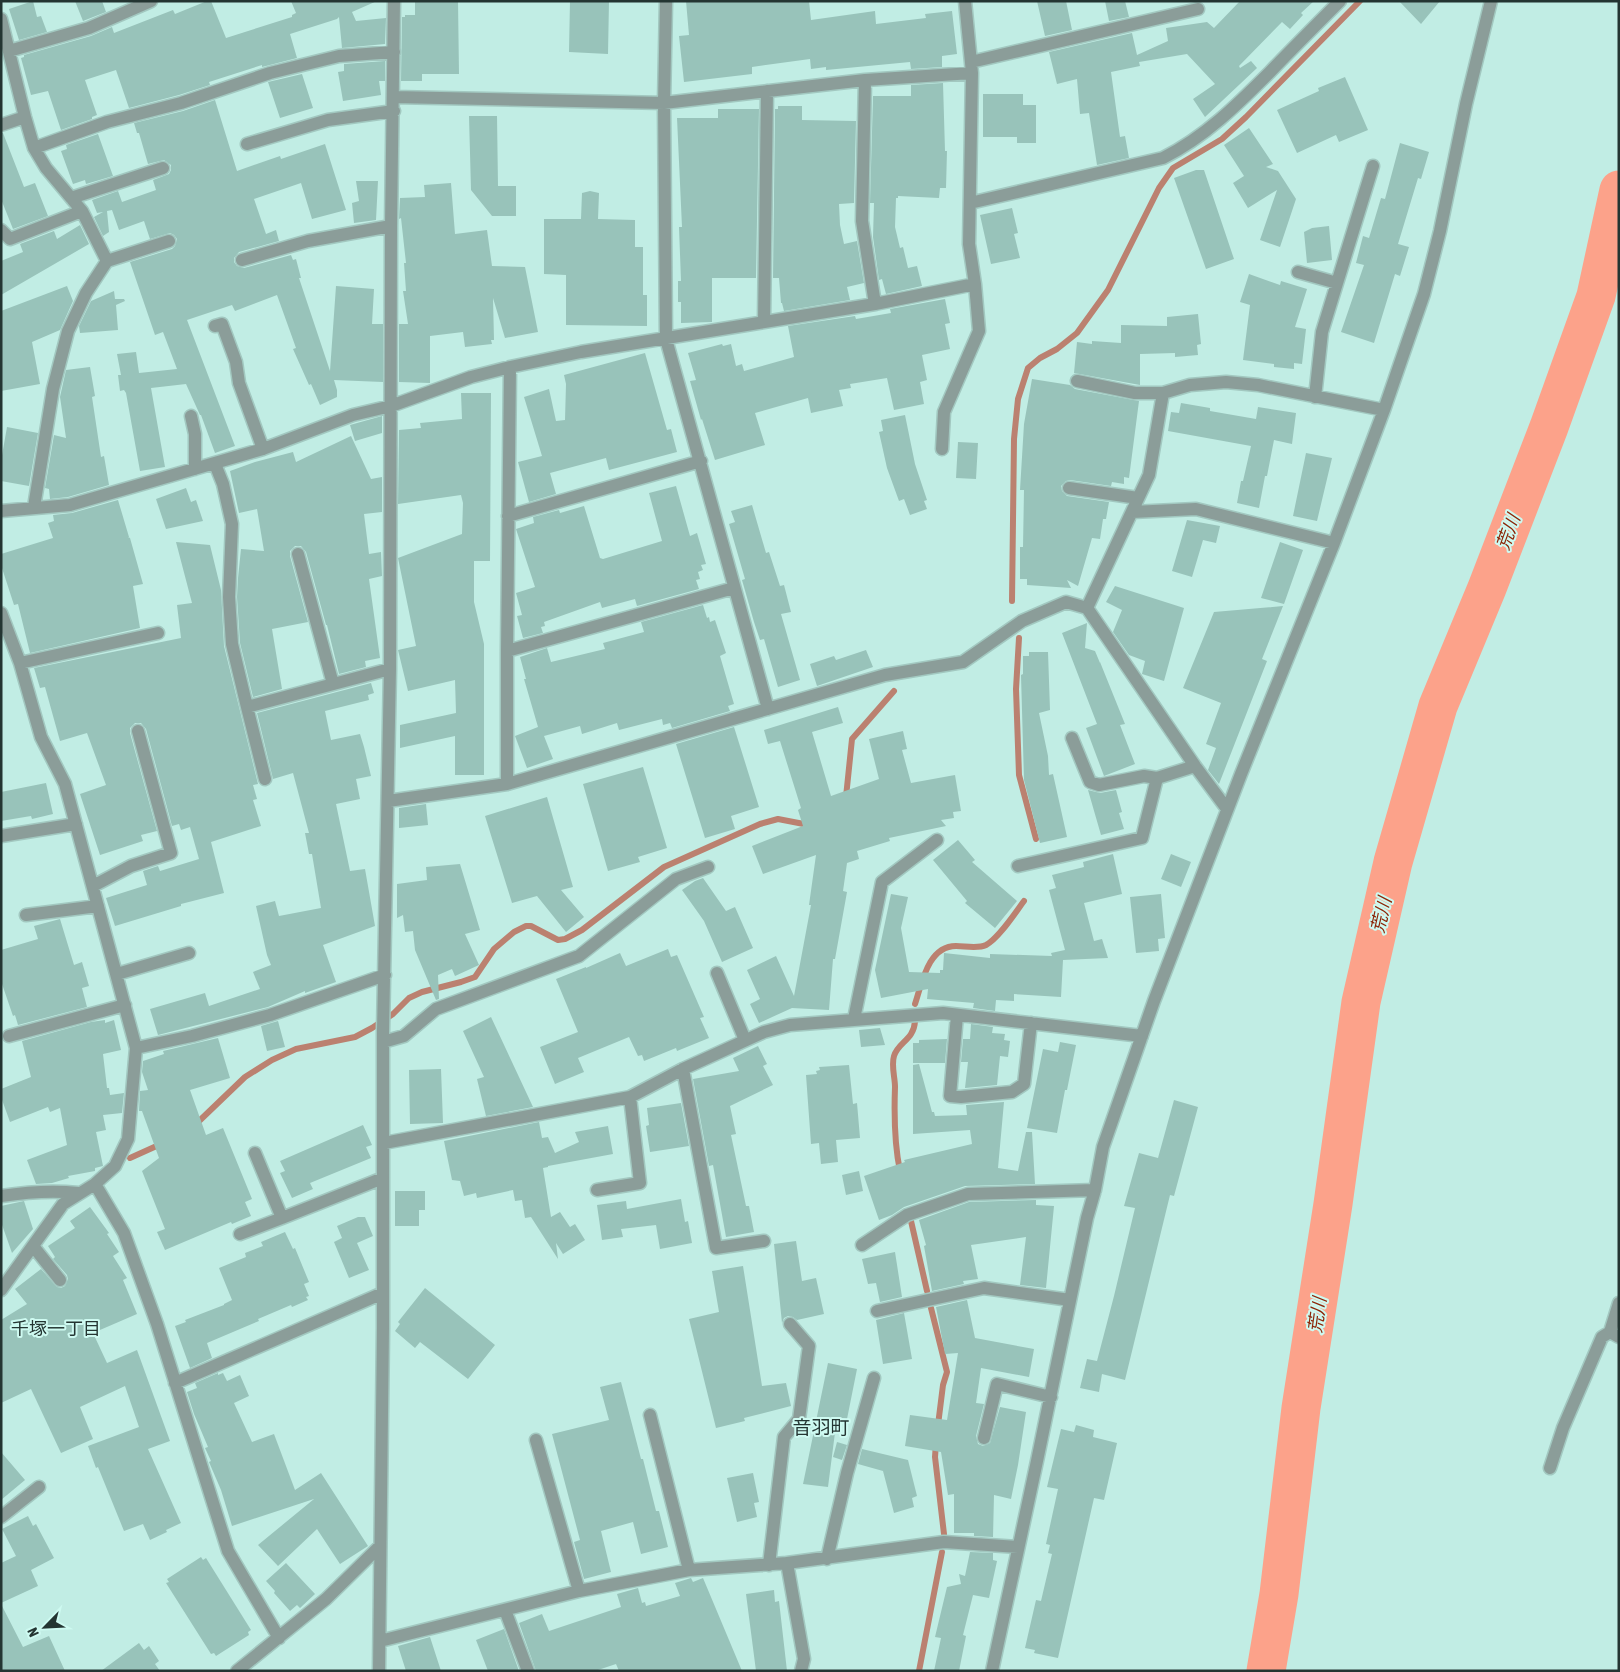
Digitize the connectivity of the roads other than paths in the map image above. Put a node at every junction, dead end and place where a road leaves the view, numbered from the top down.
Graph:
1 (151, 1) edge
2 (394, 1) edge
3 (666, 1) edge
4 (965, 1) edge
5 (1340, 1) edge
6 (1492, 1) edge
7 (1198, 9) dead end
8 (1, 19) edge
9 (9, 51) junction
10 (394, 52) junction
11 (971, 67) junction
12 (865, 80) junction
13 (767, 91) junction
14 (394, 97) junction
15 (664, 103) junction
16 (394, 111) junction
17 (25, 117) junction
18 (1, 126) edge
19 (248, 144) dead end
20 (34, 148) junction
21 (1373, 166) dead end
22 (163, 168) dead end
23 (71, 198) junction
24 (970, 203) junction
25 (82, 211) junction
26 (391, 226) junction
27 (1, 230) edge
28 (169, 241) dead end
29 (242, 260) dead end
30 (107, 261) junction
31 (1298, 272) dead end
32 (1337, 283) junction
33 (975, 284) junction
34 (875, 304) junction
35 (764, 322) junction
36 (215, 326) dead end
37 (666, 339) junction
38 (510, 367) junction
39 (1077, 381) dead end
40 (1163, 393) junction
41 (1315, 397) junction
42 (391, 406) junction
43 (1384, 410) junction
44 (191, 416) dead end
45 (263, 449) junction
46 (942, 449) dead end
47 (701, 461) junction
48 (216, 464) junction
49 (195, 470) junction
50 (1069, 488) dead end
51 (1138, 498) junction
52 (34, 507) junction
53 (1, 511) edge
54 (1132, 512) junction
55 (508, 516) junction
56 (1334, 543) junction
57 (298, 554) dead end
58 (734, 588) junction
59 (1088, 608) junction
60 (1, 613) edge
61 (158, 633) dead end
62 (507, 651) junction
63 (20, 663) junction
64 (390, 669) junction
65 (333, 684) junction
66 (246, 708) junction
67 (768, 708) junction
68 (138, 731) dead end
69 (1072, 738) dead end
70 (1195, 766) junction
71 (1157, 778) junction
72 (265, 779) dead end
73 (508, 784) junction
74 (388, 801) junction
75 (1227, 809) junction
76 (76, 824) junction
77 (1, 836) edge
78 (936, 840) dead end
79 (708, 866) dead end
80 (1018, 866) dead end
81 (93, 886) junction
82 (98, 906) junction
83 (26, 915) dead end
84 (189, 952) dead end
85 (716, 973) dead end
86 (117, 974) junction
87 (385, 975) junction
88 (125, 1005) junction
89 (957, 1015) junction
90 (854, 1018) junction
91 (1031, 1023) junction
92 (9, 1036) dead end
93 (383, 1036) junction
94 (1142, 1036) junction
95 (745, 1040) junction
96 (136, 1048) junction
97 (683, 1069) junction
98 (630, 1097) junction
99 (384, 1143) junction
100 (256, 1153) dead end
101 (383, 1178) junction
102 (95, 1184) junction
103 (597, 1190) dead end
104 (1095, 1190) junction
105 (78, 1193) junction
106 (1, 1196) edge
107 (282, 1218) junction
108 (240, 1234) dead end
109 (764, 1241) dead end
110 (862, 1245) dead end
111 (33, 1246) junction
112 (60, 1280) dead end
113 (1, 1290) edge
114 (383, 1293) junction
115 (1070, 1300) junction
116 (1619, 1304) edge
117 (877, 1311) dead end
118 (790, 1324) dead end
119 (1614, 1334) edge
120 (874, 1378) dead end
121 (175, 1384) junction
122 (1050, 1397) junction
123 (650, 1415) dead end
124 (984, 1438) dead end
125 (536, 1440) dead end
126 (1550, 1468) dead end
127 (39, 1487) dead end
128 (1, 1517) edge
129 (380, 1547) junction
130 (1018, 1548) junction
131 (827, 1559) junction
132 (787, 1563) junction
133 (769, 1565) junction
134 (689, 1570) junction
135 (579, 1590) junction
136 (505, 1610) junction
137 (279, 1638) junction
138 (380, 1641) junction
139 (237, 1671) edge
140 (379, 1671) edge
141 (528, 1671) edge
142 (801, 1671) edge
143 (992, 1671) edge

1 - 9 street
2 - 10 street
3 - 15 street
4 - 11 street
5 - 24 street
6 - 43 street
7 - 11 street
8 - 9 street
9 - 17 street
10 - 14 street
10 - 20 street
11 - 12 street
11 - 24 street
12 - 13 street
12 - 34 street
13 - 15 street
13 - 35 street
14 - 15 street
14 - 16 street
15 - 37 street
16 - 19 street
16 - 26 street
17 - 18 street
17 - 20 street
20 - 23 street
21 - 32 street
22 - 23 street
23 - 25 street
24 - 33 street
25 - 27 street
25 - 30 street
26 - 29 street
26 - 42 street
28 - 30 street
30 - 52 street
31 - 32 street
32 - 41 street
33 - 34 street
33 - 46 street
34 - 35 street
35 - 37 street
36 - 45 street
37 - 38 street
37 - 47 street
38 - 42 street
38 - 55 street
39 - 40 street
40 - 41 street
40 - 51 street
41 - 43 street
42 - 45 street
42 - 64 street
43 - 56 street
44 - 49 street
45 - 48 street
47 - 55 street
47 - 58 street
48 - 49 street
48 - 66 street
49 - 52 street
50 - 51 street
51 - 54 street
52 - 53 street
54 - 56 street
54 - 59 street
55 - 62 street
56 - 75 street
57 - 65 street
58 - 62 street
58 - 67 street
59 - 67 street
59 - 70 street
60 - 63 street
61 - 63 street
62 - 73 street
63 - 76 street
64 - 65 street
64 - 74 street
65 - 66 street
66 - 72 street
67 - 73 street
68 - 81 street
69 - 71 street
70 - 71 street
70 - 75 street
71 - 80 street
73 - 74 street
74 - 87 street
75 - 94 street
76 - 77 street
76 - 81 street
78 - 90 street
79 - 93 street
81 - 82 street
82 - 83 street
82 - 86 street
84 - 86 street
85 - 95 street
86 - 88 street
87 - 93 street
87 - 96 street
88 - 92 street
88 - 96 street
89 - 90 street
89 - 91 street
89 - 91 street
90 - 95 street
91 - 94 street
93 - 99 street
94 - 104 street
95 - 97 street
96 - 102 street
97 - 98 street
97 - 109 street
98 - 99 street
98 - 103 street
99 - 101 street
100 - 107 street
101 - 107 street
101 - 114 street
102 - 105 street
102 - 121 street
104 - 110 street
104 - 115 street
105 - 106 street
105 - 111 street
107 - 108 street
111 - 112 street
111 - 113 street
114 - 121 street
114 - 129 street
115 - 117 street
115 - 122 street
116 - 119 street
118 - 133 street
119 - 126 street
120 - 131 street
121 - 137 street
122 - 124 street
122 - 130 street
123 - 134 street
125 - 135 street
127 - 128 street
129 - 137 street
129 - 138 street
130 - 131 street
130 - 143 street
131 - 132 street
132 - 133 street
132 - 142 street
133 - 134 street
134 - 135 street
135 - 136 street
136 - 138 street
136 - 141 street
137 - 139 street
138 - 140 street

